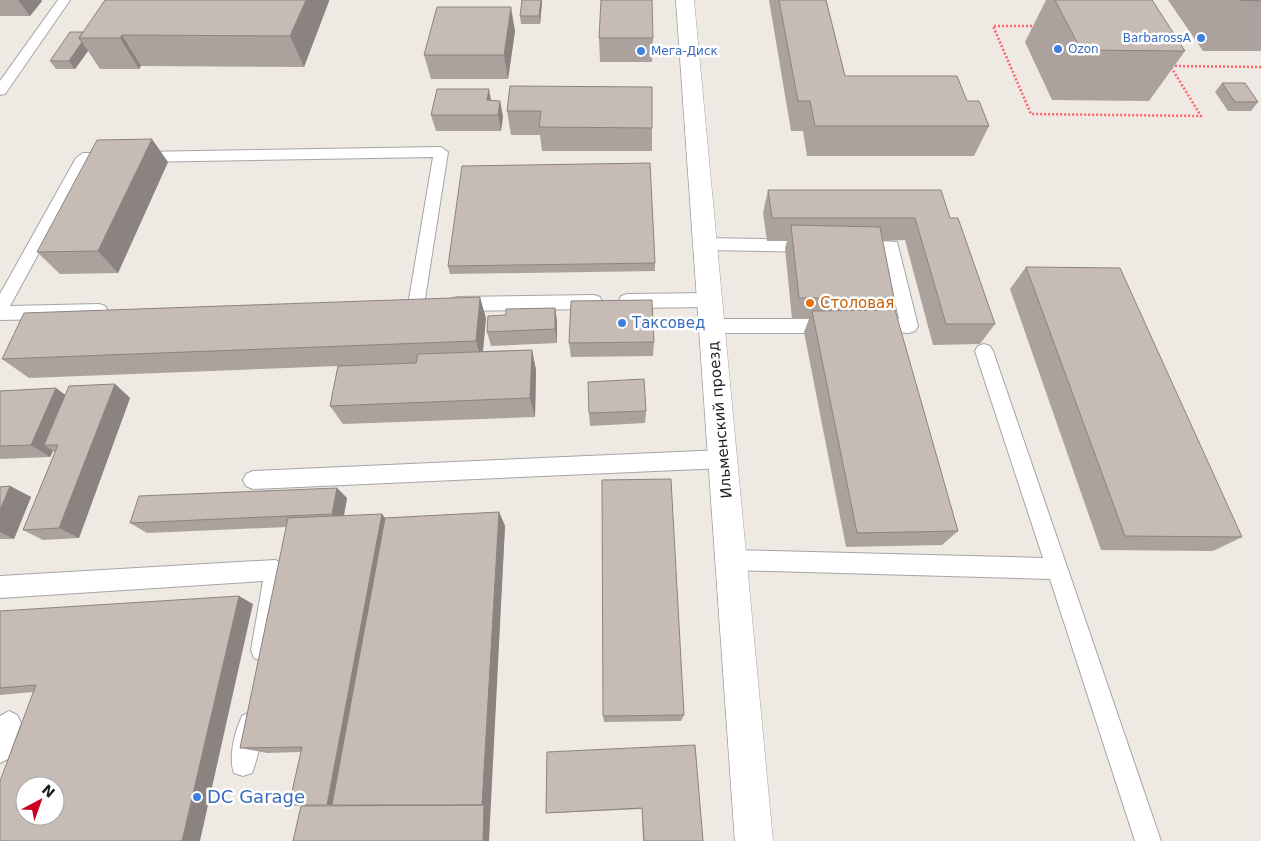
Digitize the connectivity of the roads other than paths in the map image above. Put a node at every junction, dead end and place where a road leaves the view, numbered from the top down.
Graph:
1 (64, 0) edge
2 (685, 0) edge
3 (0, 91) edge
4 (705, 244) junction
5 (416, 305) junction
6 (396, 306) edge
7 (119, 310) edge
8 (0, 311) edge
9 (711, 313) junction
10 (984, 351) dead end
11 (723, 459) junction
12 (253, 480) dead end
13 (731, 560) junction
14 (1056, 569) junction
15 (0, 588) edge
16 (259, 667) edge
17 (253, 706) edge
18 (9, 723) dead end
19 (0, 751) edge
20 (243, 764) edge
21 (754, 841) edge
22 (1148, 841) edge

1 - 3 lane
2 - 4 street, Ильменский проезд
4 - 9 street, Ильменский проезд
4 - 9 lane
5 - 6 lane
5 - 8 lane
5 - 9 lane
7 - 8 lane
9 - 11 street, Ильменский проезд
10 - 14 lane
11 - 12 lane
11 - 13 street, Ильменский проезд
13 - 14 lane
13 - 21 street, Ильменский проезд
14 - 22 lane
15 - 16 lane
17 - 20 lane
18 - 19 lane

